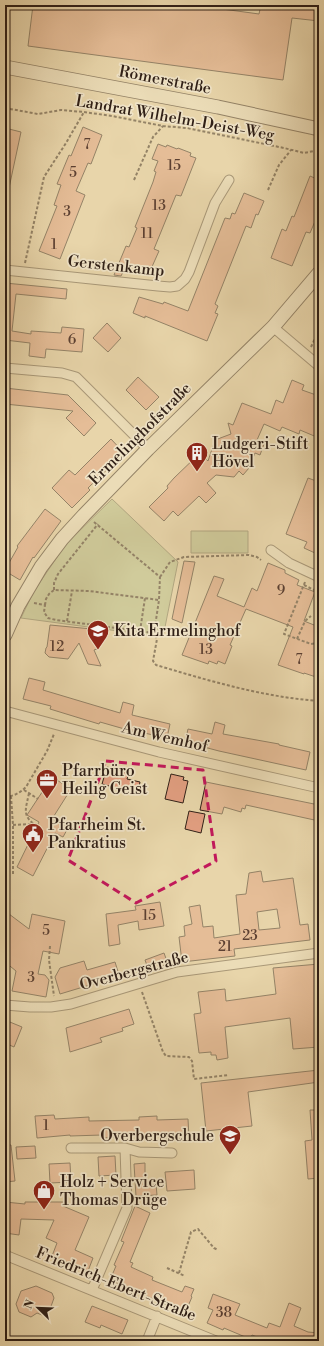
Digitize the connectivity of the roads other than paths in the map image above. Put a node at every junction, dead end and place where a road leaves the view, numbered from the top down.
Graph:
1 (5, 67) edge
2 (319, 129) edge
3 (229, 180) dead end
4 (5, 270) edge
5 (319, 272) edge
6 (273, 327) junction
7 (319, 366) edge
8 (5, 368) edge
9 (148, 449) junction
10 (271, 550) dead end
11 (319, 578) edge
12 (5, 635) edge
13 (5, 711) edge
14 (319, 788) edge
15 (319, 953) edge
16 (5, 1005) edge
17 (71, 1148) dead end
18 (125, 1148) junction
19 (172, 1153) dead end
20 (5, 1255) edge
21 (92, 1290) junction
22 (157, 1316) junction
23 (147, 1341) edge
24 (216, 1341) edge

1 - 2 street, Römerstraße
3 - 4 street, Gerstenkamp
5 - 6 street, Ermelinghofstraße
6 - 7 street
6 - 9 street, Ermelinghofstraße
8 - 9 street
9 - 12 street, Ermelinghofstraße
10 - 11 street
13 - 14 street, Am Wemhof
15 - 16 street, Overbergstraße
17 - 18 street
18 - 19 street
18 - 21 street
20 - 21 street, Friedrich-Ebert-Straße
21 - 22 street, Friedrich-Ebert-Straße
22 - 23 street
22 - 24 street, Friedrich-Ebert-Straße

